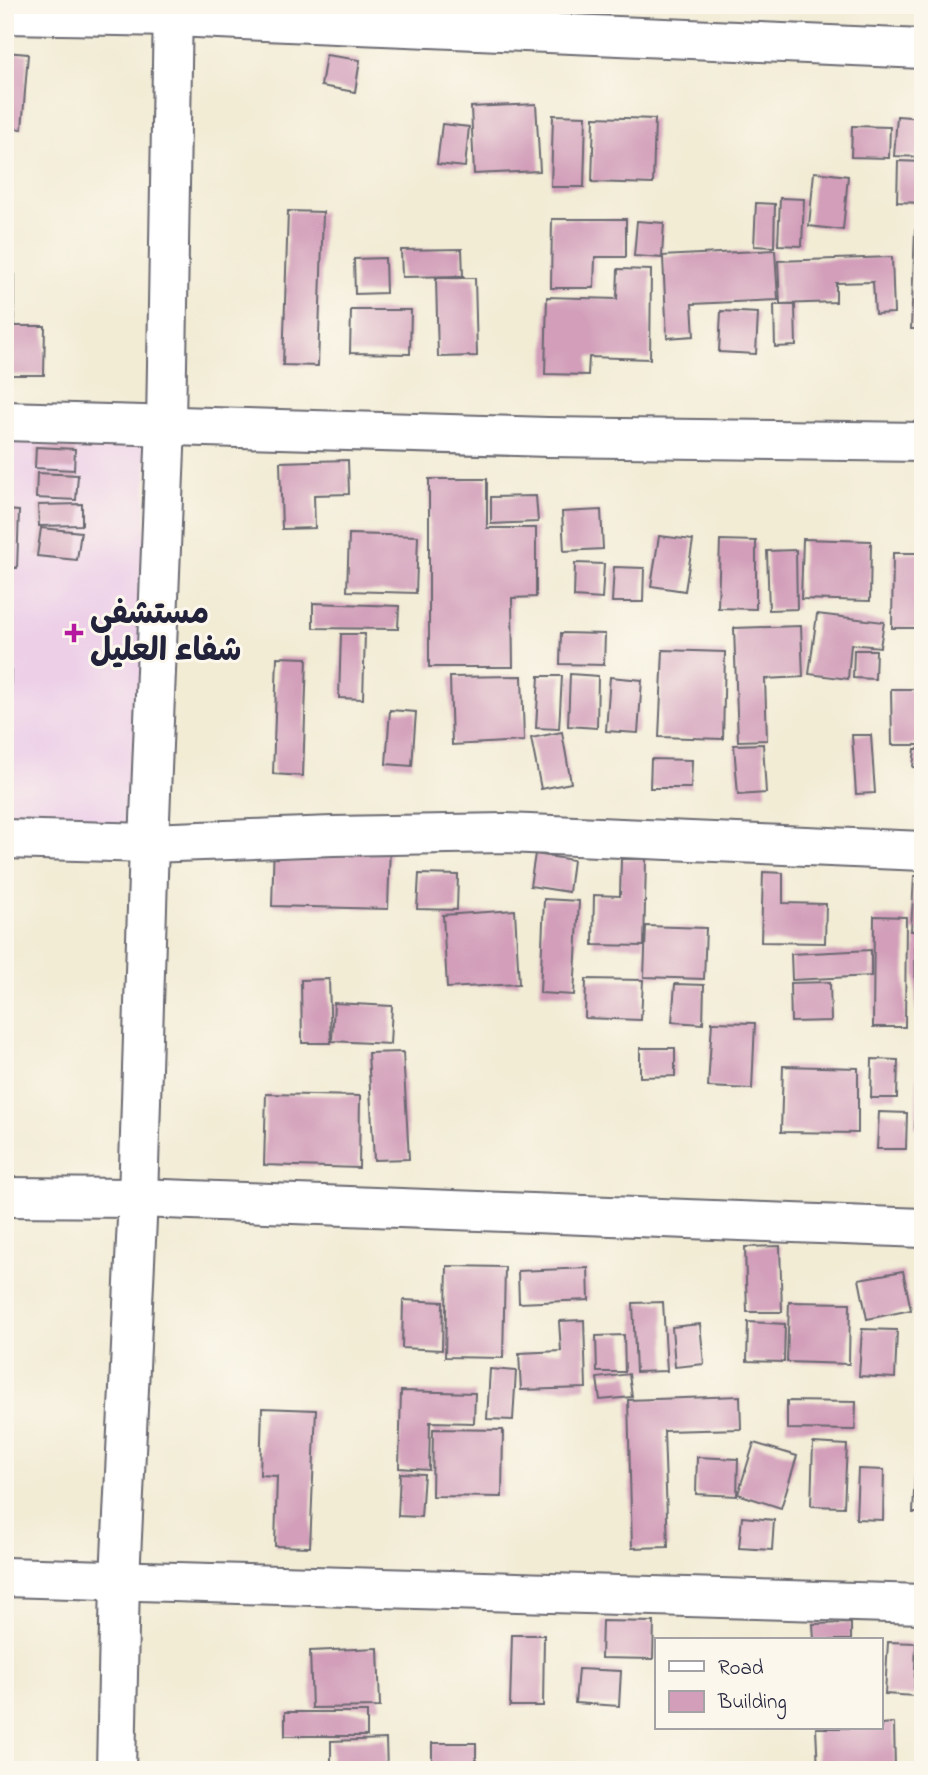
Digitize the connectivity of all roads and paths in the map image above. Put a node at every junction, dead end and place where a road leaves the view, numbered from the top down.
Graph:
1 (173, 11) edge
2 (5, 14) edge
3 (923, 49) edge
4 (5, 421) edge
5 (166, 425) junction
6 (923, 442) edge
7 (5, 839) edge
8 (149, 843) junction
9 (923, 851) edge
10 (5, 1197) edge
11 (138, 1198) junction
12 (923, 1228) edge
13 (5, 1577) edge
14 (120, 1580) junction
15 (923, 1604) edge
16 (116, 1770) edge

1 - 2 street
1 - 3 street
1 - 5 street
4 - 5 street
5 - 6 street
5 - 8 street
7 - 8 street
8 - 9 street
8 - 11 street
10 - 11 street
11 - 12 street
11 - 14 street
13 - 14 street
14 - 15 street
14 - 16 street

